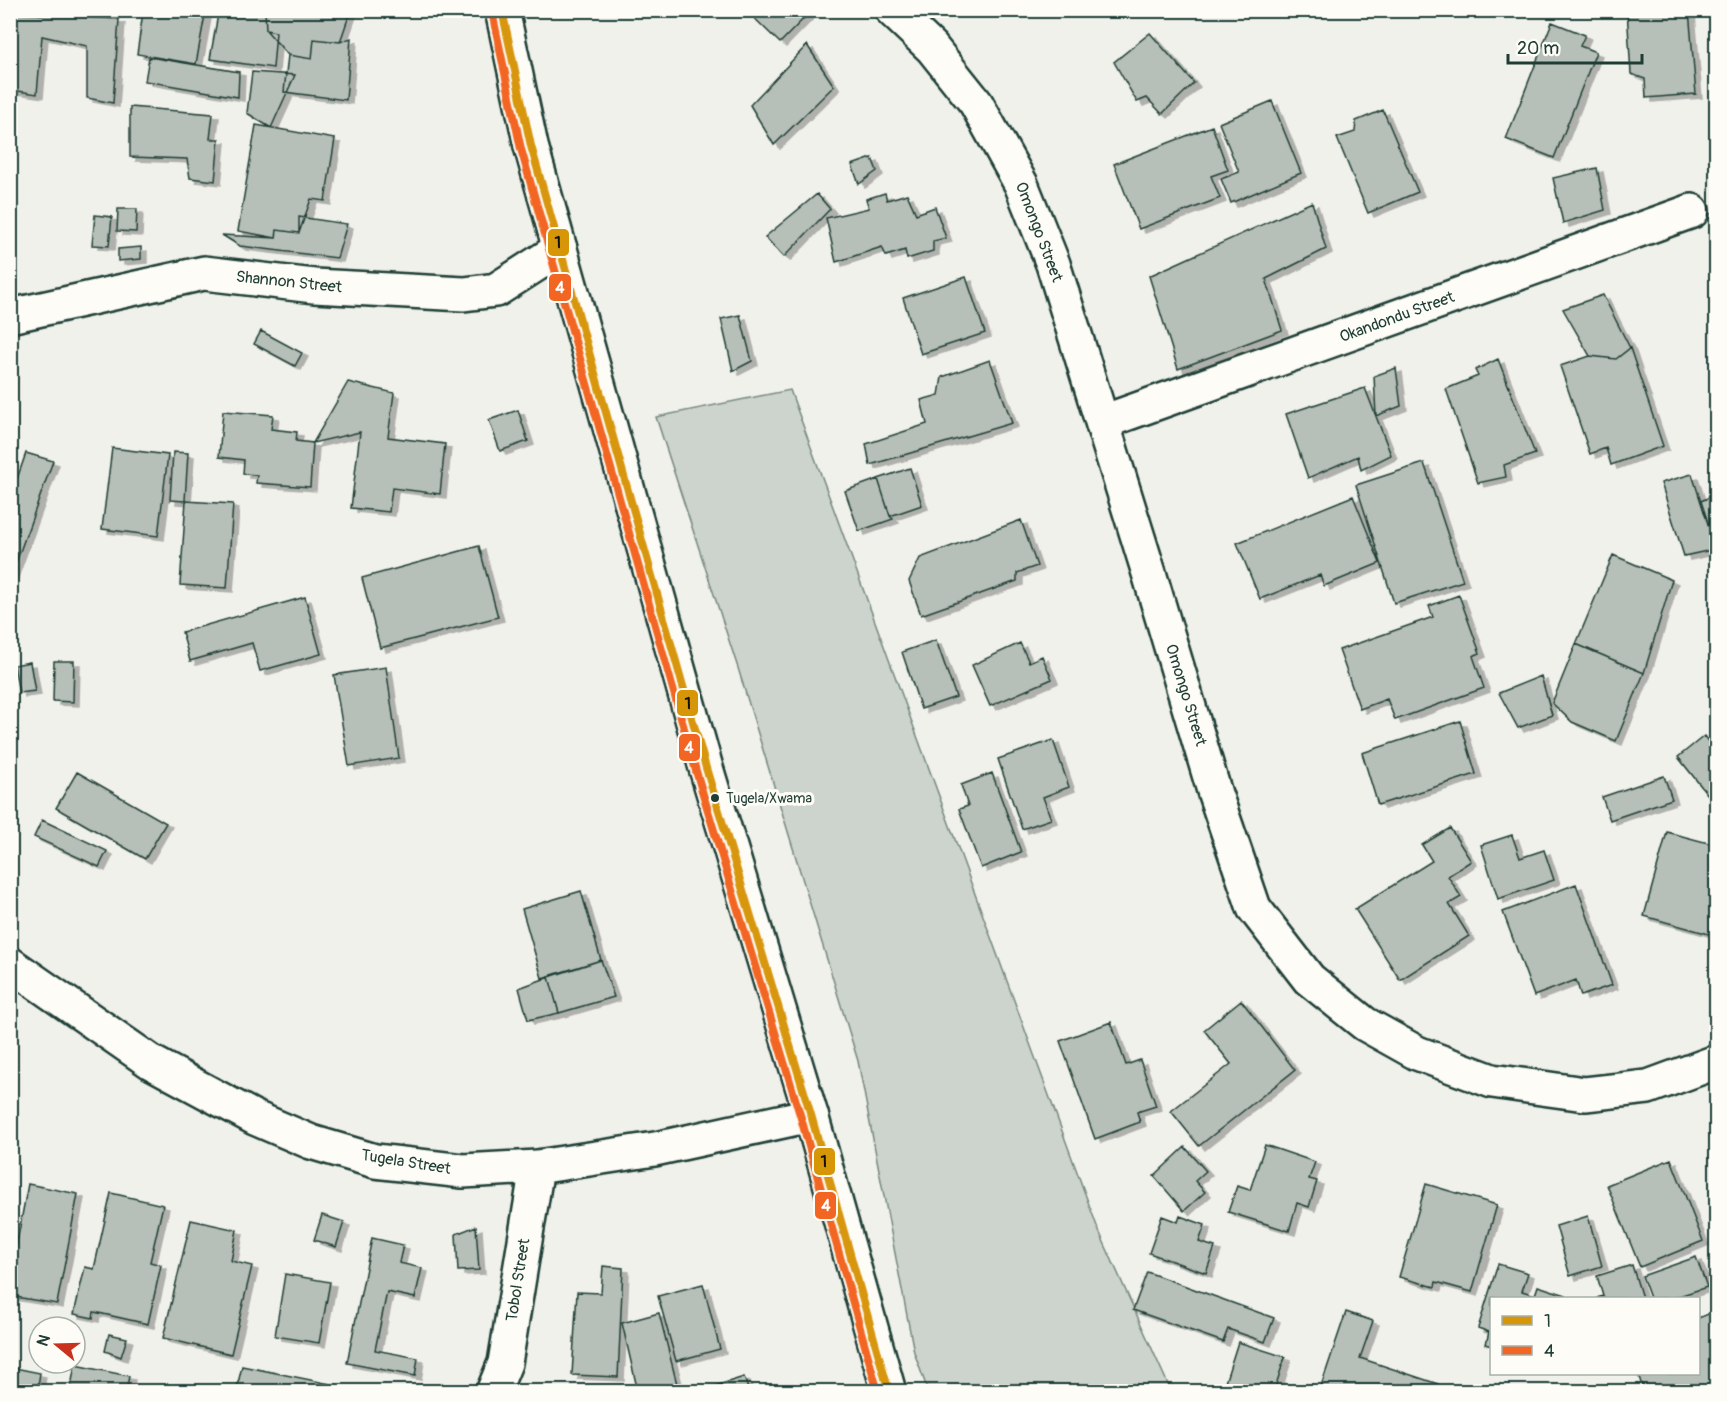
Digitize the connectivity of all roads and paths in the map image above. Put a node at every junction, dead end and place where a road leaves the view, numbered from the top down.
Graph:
1 (502, 10) edge
2 (892, 10) edge
3 (1692, 211) dead end
4 (560, 249) junction
5 (10, 316) edge
6 (1103, 422) junction
7 (10, 964) edge
8 (1716, 1062) edge
9 (811, 1115) junction
10 (537, 1167) junction
11 (492, 1392) edge
12 (888, 1392) edge

1 - 4 street
2 - 6 street, Omongo Street
3 - 6 street, Okandondu Street
4 - 5 street, Shannon Street
4 - 9 street
6 - 8 street, Omongo Street
7 - 10 street, Tugela Street
9 - 10 street, Tugela Street
9 - 12 street
10 - 11 street, Tobol Street

